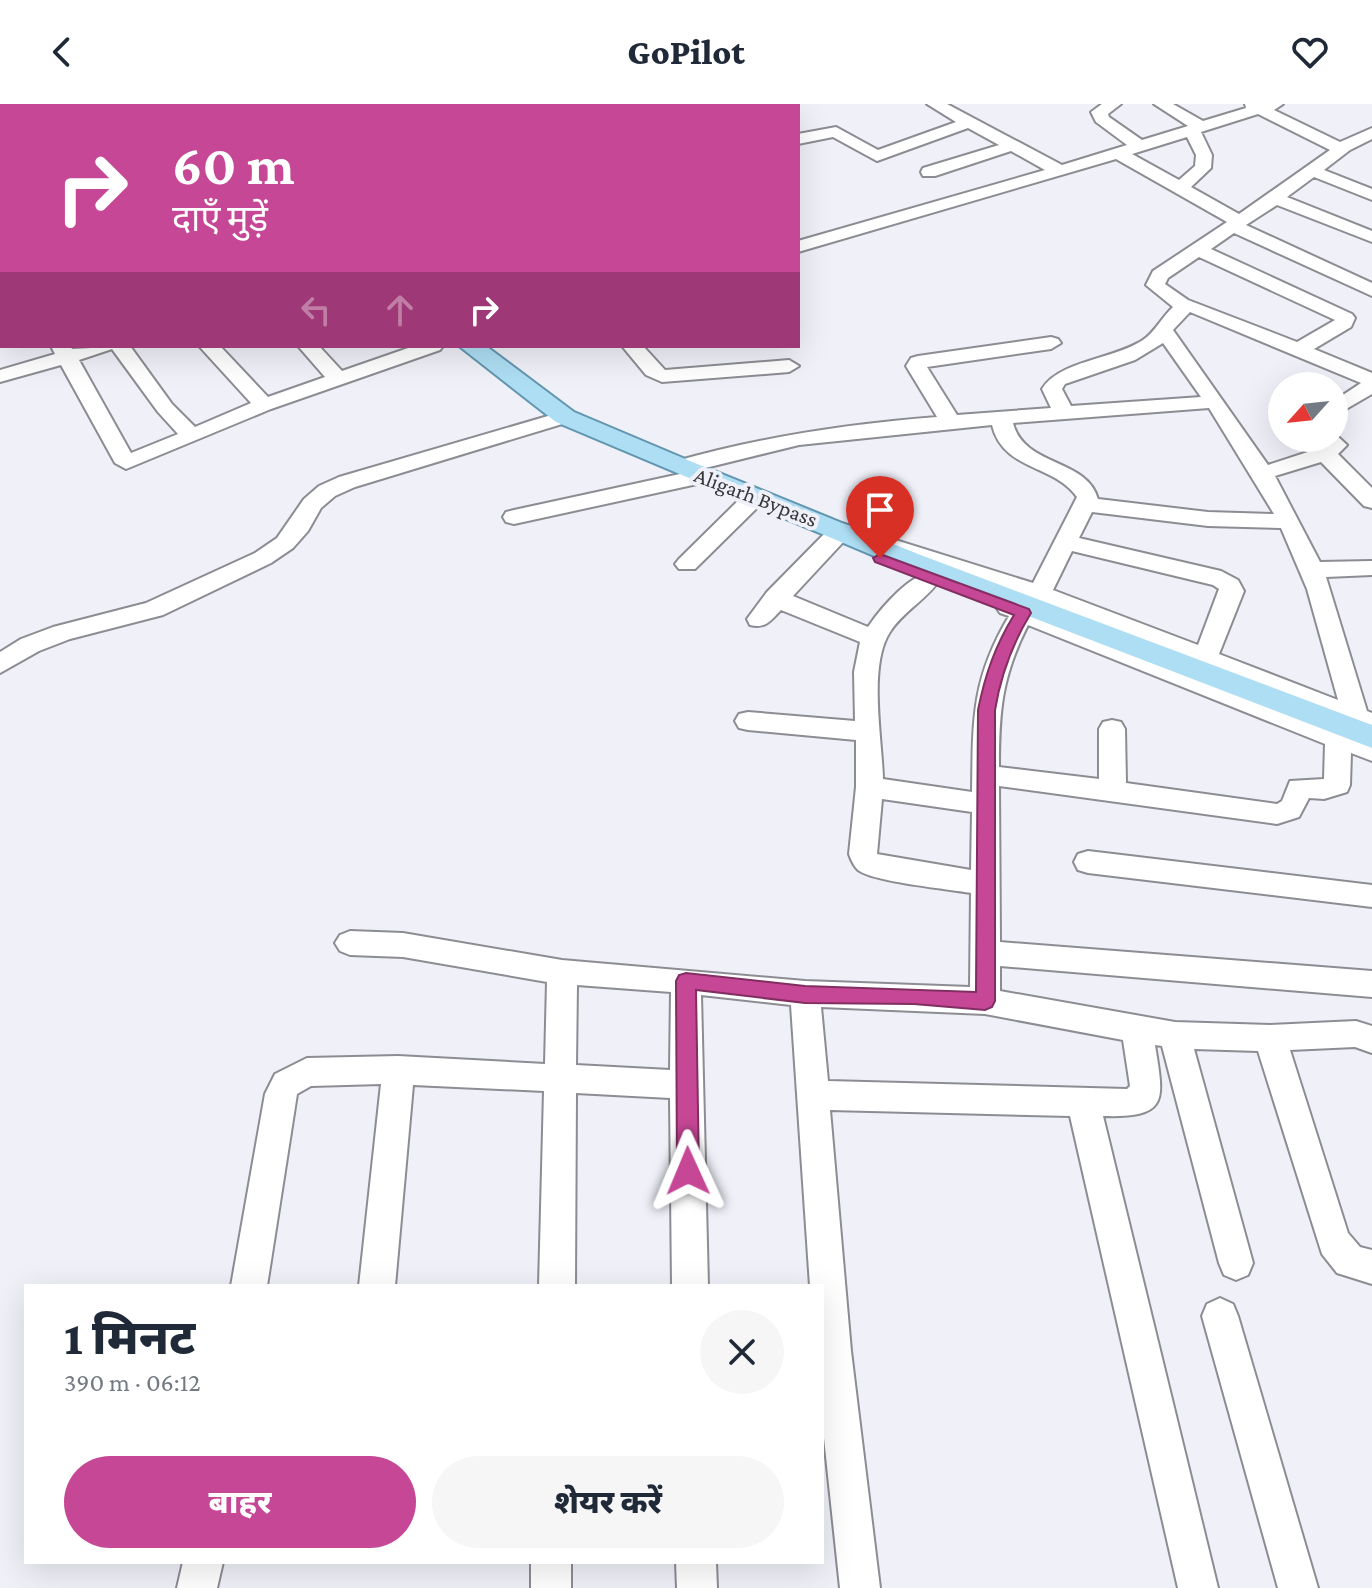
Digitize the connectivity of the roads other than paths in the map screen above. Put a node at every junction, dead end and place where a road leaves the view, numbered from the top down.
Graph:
1 (935, 104) edge
2 (1113, 104) edge
3 (1162, 104) edge
4 (1262, 106) edge
5 (970, 122) junction
6 (1197, 129) junction
7 (1372, 133) edge
8 (800, 139) edge
9 (1015, 145) junction
10 (1141, 147) junction
11 (1343, 148) junction
12 (1118, 153) junction
13 (1372, 157) edge
14 (1310, 170) junction
15 (1060, 171) junction
16 (929, 172) dead end
17 (1180, 188) junction
18 (1372, 195) edge
19 (1275, 198) junction
20 (1236, 224) junction
21 (1372, 237) edge
22 (800, 246) edge
23 (1197, 249) junction
24 (1372, 290) edge
25 (1184, 306) junction
26 (1164, 331) junction
27 (1051, 343) dead end
28 (88, 348) edge
29 (121, 348) edge
30 (211, 348) edge
31 (310, 348) edge
32 (427, 348) edge
33 (474, 348) edge
34 (634, 348) edge
35 (1300, 349) junction
36 (64, 351) edge
37 (789, 366) dead end
38 (0, 376) edge
39 (337, 378) junction
40 (1372, 382) edge
41 (1348, 400) edge
42 (1212, 402) junction
43 (264, 405) junction
44 (1064, 412) junction
45 (565, 417) junction
46 (1001, 418) junction
47 (950, 421) junction
48 (192, 436) junction
49 (1312, 452) edge
50 (1331, 452) edge
51 (692, 472) junction
52 (1263, 473) junction
53 (756, 496) junction
54 (1372, 501) edge
55 (1084, 504) junction
56 (514, 517) dead end
57 (1288, 521) junction
58 (836, 534) junction
59 (1064, 542) junction
60 (687, 564) dead end
61 (1372, 568) edge
62 (918, 569) junction
63 (1312, 570) junction
64 (775, 598) junction
65 (1031, 604) junction
66 (759, 619) dead end
67 (873, 638) junction
68 (1205, 659) junction
69 (0, 664) edge
70 (748, 721) dead end
71 (1367, 726) edge
72 (1112, 729) dead end
73 (869, 732) junction
74 (1338, 739) junction
75 (1372, 751) edge
76 (987, 775) junction
77 (870, 787) junction
78 (1113, 791) junction
79 (987, 804) junction
80 (1088, 862) dead end
81 (986, 884) junction
82 (1372, 896) edge
83 (350, 943) dead end
84 (986, 953) junction
85 (562, 972) junction
86 (686, 981) junction
87 (1372, 984) edge
88 (805, 994) junction
89 (985, 1001) junction
90 (1137, 1029) junction
91 (1175, 1035) junction
92 (1270, 1038) junction
93 (1372, 1040) edge
94 (398, 1070) junction
95 (563, 1078) junction
96 (686, 1085) junction
97 (813, 1095) junction
98 (1083, 1101) junction
99 (1236, 1263) dead end
100 (1372, 1267) edge
101 (249, 1284) edge
102 (377, 1284) edge
103 (557, 1284) edge
104 (690, 1284) edge
105 (1220, 1316) dead end
106 (203, 1564) edge
107 (551, 1564) edge
108 (696, 1564) edge
109 (197, 1588) edge
110 (551, 1588) edge
111 (697, 1588) edge
112 (860, 1588) edge
113 (1198, 1588) edge
114 (1298, 1588) edge

1 - 5 street
2 - 10 street
3 - 6 street
4 - 6 street
4 - 11 street
5 - 8 street
5 - 9 street
6 - 10 street
6 - 17 street
7 - 11 street
9 - 15 street
9 - 16 street
10 - 12 street
11 - 13 street
11 - 14 street
12 - 15 street
12 - 17 street
14 - 18 street
14 - 19 street
15 - 22 street
17 - 20 street
19 - 20 street
19 - 21 street
20 - 23 street
20 - 24 street
23 - 25 street
23 - 35 street
25 - 26 street
25 - 35 street
26 - 42 street
26 - 44 street
27 - 47 street
28 - 36 street
29 - 48 street
30 - 43 street
31 - 39 street
32 - 39 street
33 - 45 main road, Aligarh Bypass
34 - 37 street
35 - 40 street
36 - 38 street
36 - 48 street
39 - 43 street
40 - 41 street
42 - 44 street
42 - 52 street
43 - 48 street
44 - 46 street
45 - 51 main road, Aligarh Bypass
45 - 69 street
46 - 47 street
46 - 55 street
47 - 51 street
49 - 52 street
50 - 54 street
51 - 53 main road, Aligarh Bypass
51 - 56 street
52 - 57 street
53 - 58 main road, Aligarh Bypass
53 - 60 street
55 - 57 street
55 - 59 street
57 - 63 street
58 - 62 main road, Aligarh Bypass
58 - 64 street
58 - 65 street
59 - 65 street
59 - 68 street
61 - 63 street
62 - 65 street
62 - 67 street
62 - 71 main road, Aligarh Bypass
63 - 71 street
64 - 66 street
64 - 67 street
65 - 68 street
65 - 74 street
65 - 76 street
67 - 73 street
68 - 71 street
70 - 73 street
72 - 78 street
73 - 77 street
74 - 75 street
74 - 78 street
76 - 78 street
76 - 79 street
77 - 79 street
77 - 81 street
79 - 81 street
80 - 82 street
81 - 84 street
83 - 85 street
84 - 87 street
84 - 89 street
85 - 86 street
85 - 95 street
86 - 88 street
86 - 96 street
88 - 89 street
88 - 97 street
89 - 90 street
90 - 91 street
90 - 98 street
91 - 92 street
91 - 99 street
92 - 93 street
92 - 100 street
94 - 95 street
94 - 101 street
94 - 102 street
95 - 96 street
95 - 103 street
96 - 104 street
97 - 98 street
97 - 112 street
98 - 113 street
105 - 114 street
106 - 109 street
107 - 110 street
108 - 111 street

